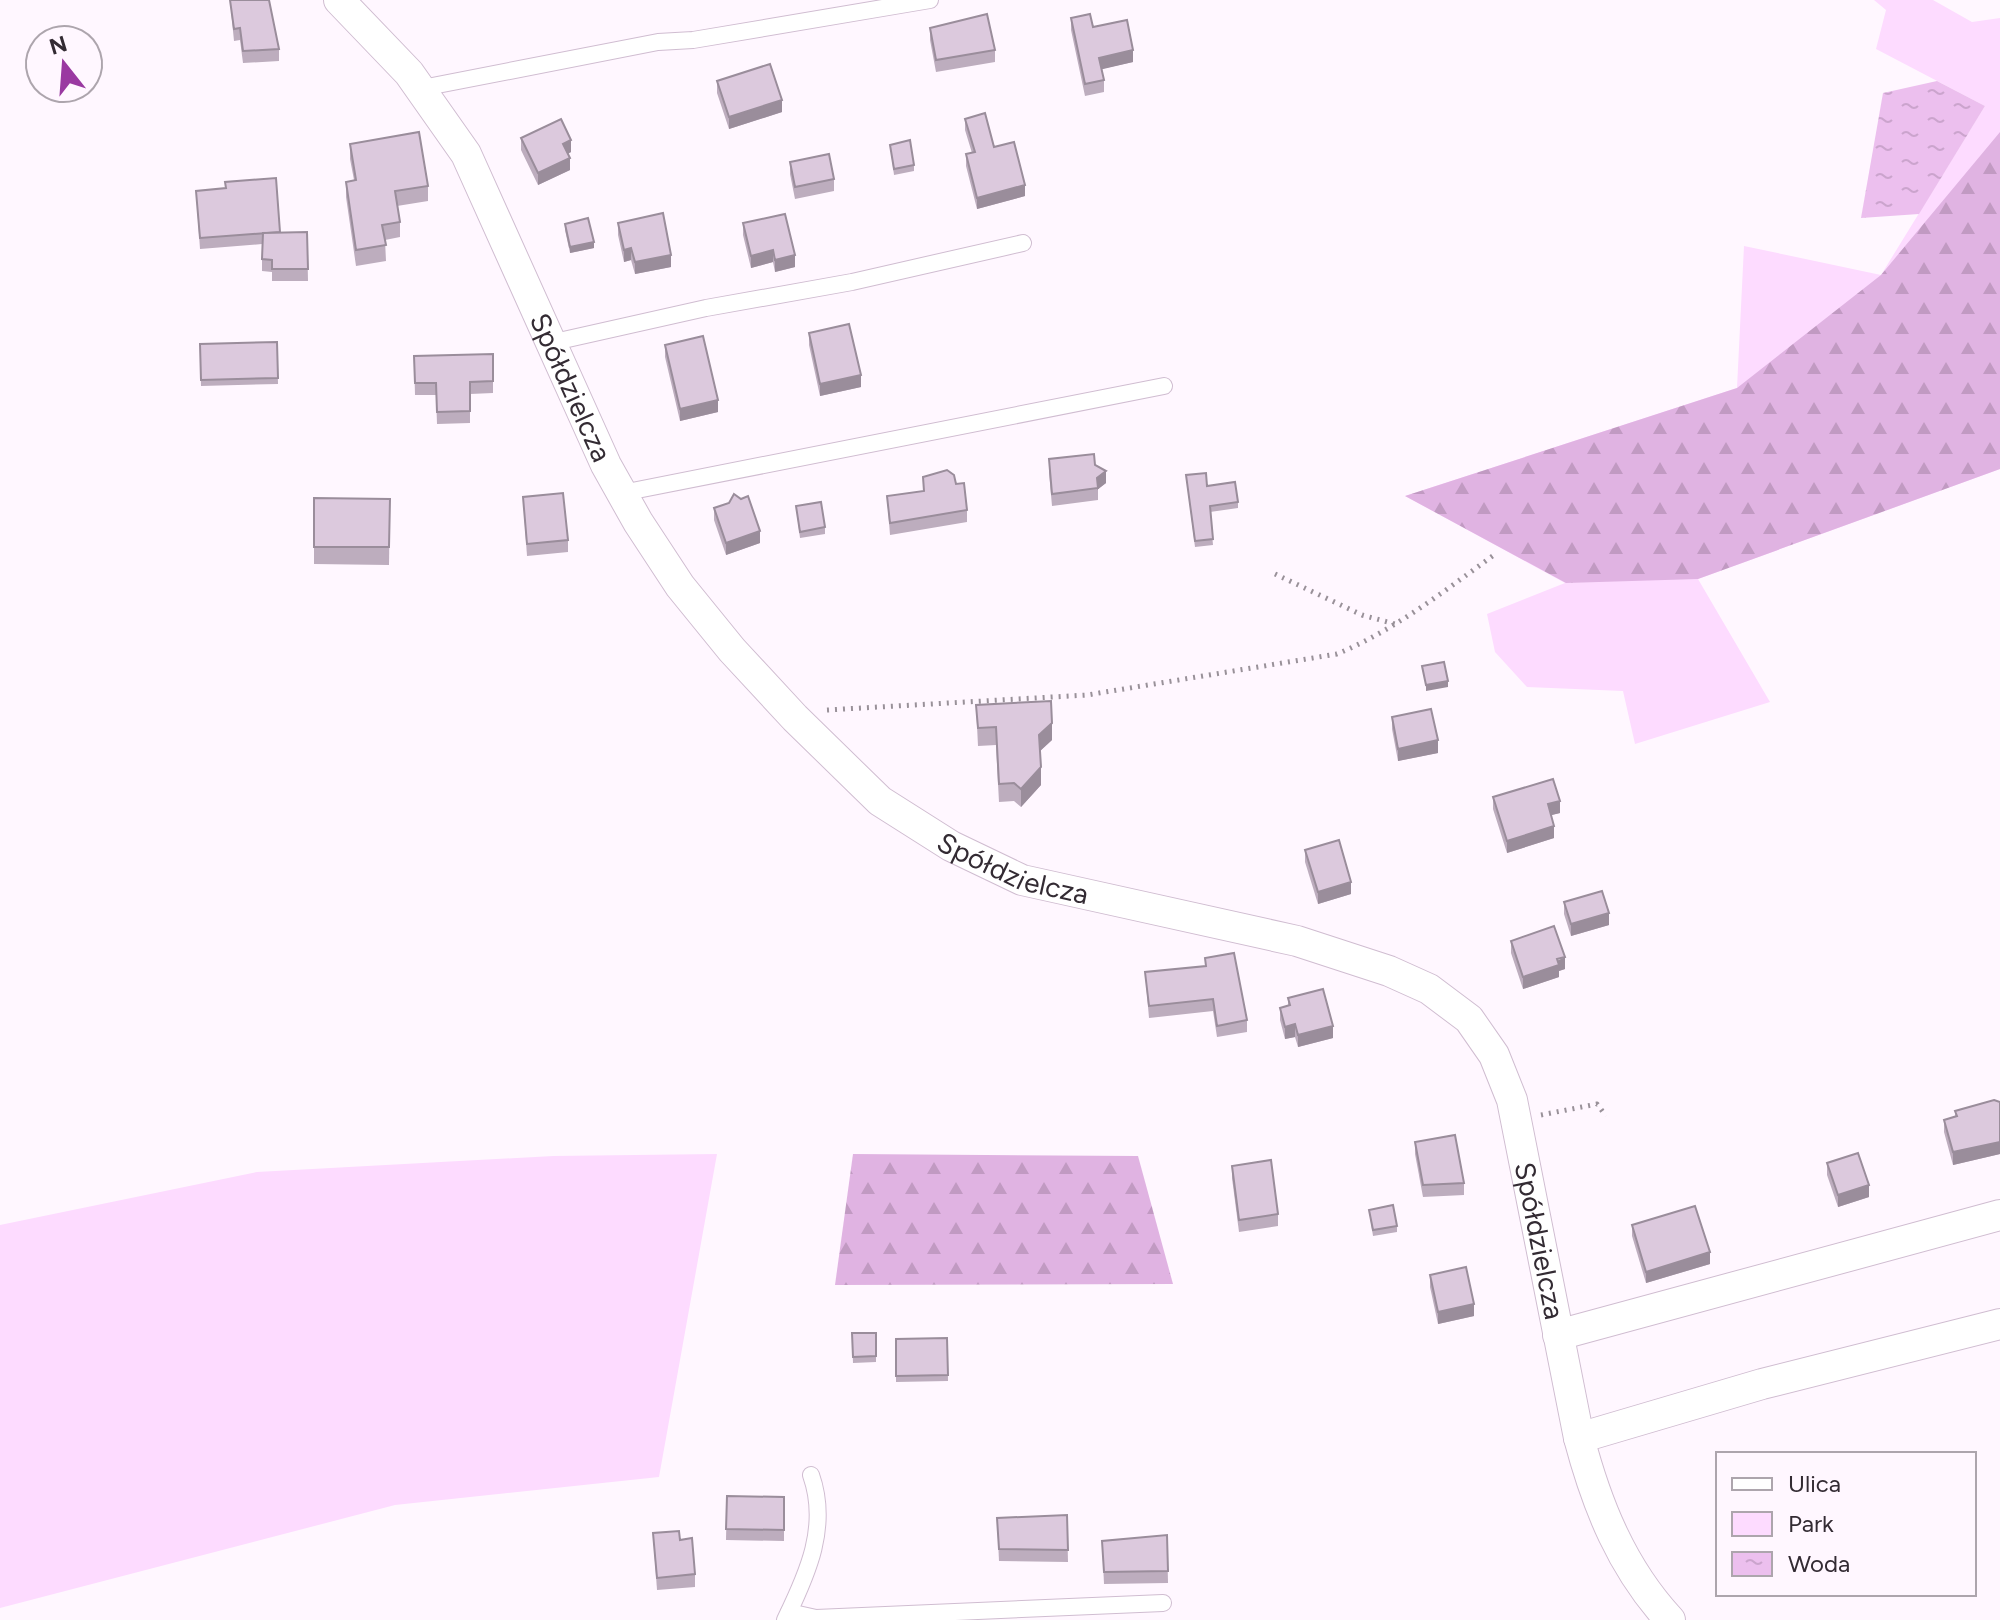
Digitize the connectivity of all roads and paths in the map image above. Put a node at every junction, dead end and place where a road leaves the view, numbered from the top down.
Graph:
1 (339, 0) edge
2 (930, 0) edge
3 (422, 88) junction
4 (1023, 243) dead end
5 (550, 343) junction
6 (1164, 386) dead end
7 (622, 493) junction
8 (1494, 555) dead end
9 (1275, 574) dead end
10 (1395, 624) junction
11 (795, 718) junction
12 (1606, 1116) dead end
13 (1517, 1120) junction
14 (2000, 1215) edge
15 (2000, 1324) edge
16 (1558, 1335) junction
17 (1579, 1438) junction
18 (811, 1475) dead end
19 (1163, 1603) dead end
20 (787, 1616) edge
21 (1670, 1620) edge

1 - 3 street, Spółdzielcza
2 - 3 lane
3 - 5 street, Spółdzielcza
4 - 5 lane
5 - 7 street, Spółdzielcza
6 - 7 lane
7 - 11 street, Spółdzielcza
8 - 10 path
9 - 10 path
10 - 11 path
11 - 13 street, Spółdzielcza
12 - 13 path
13 - 16 street, Spółdzielcza
14 - 16 street
15 - 17 street
16 - 17 street, Spółdzielcza
17 - 21 street, Spółdzielcza
18 - 20 lane
19 - 20 lane

